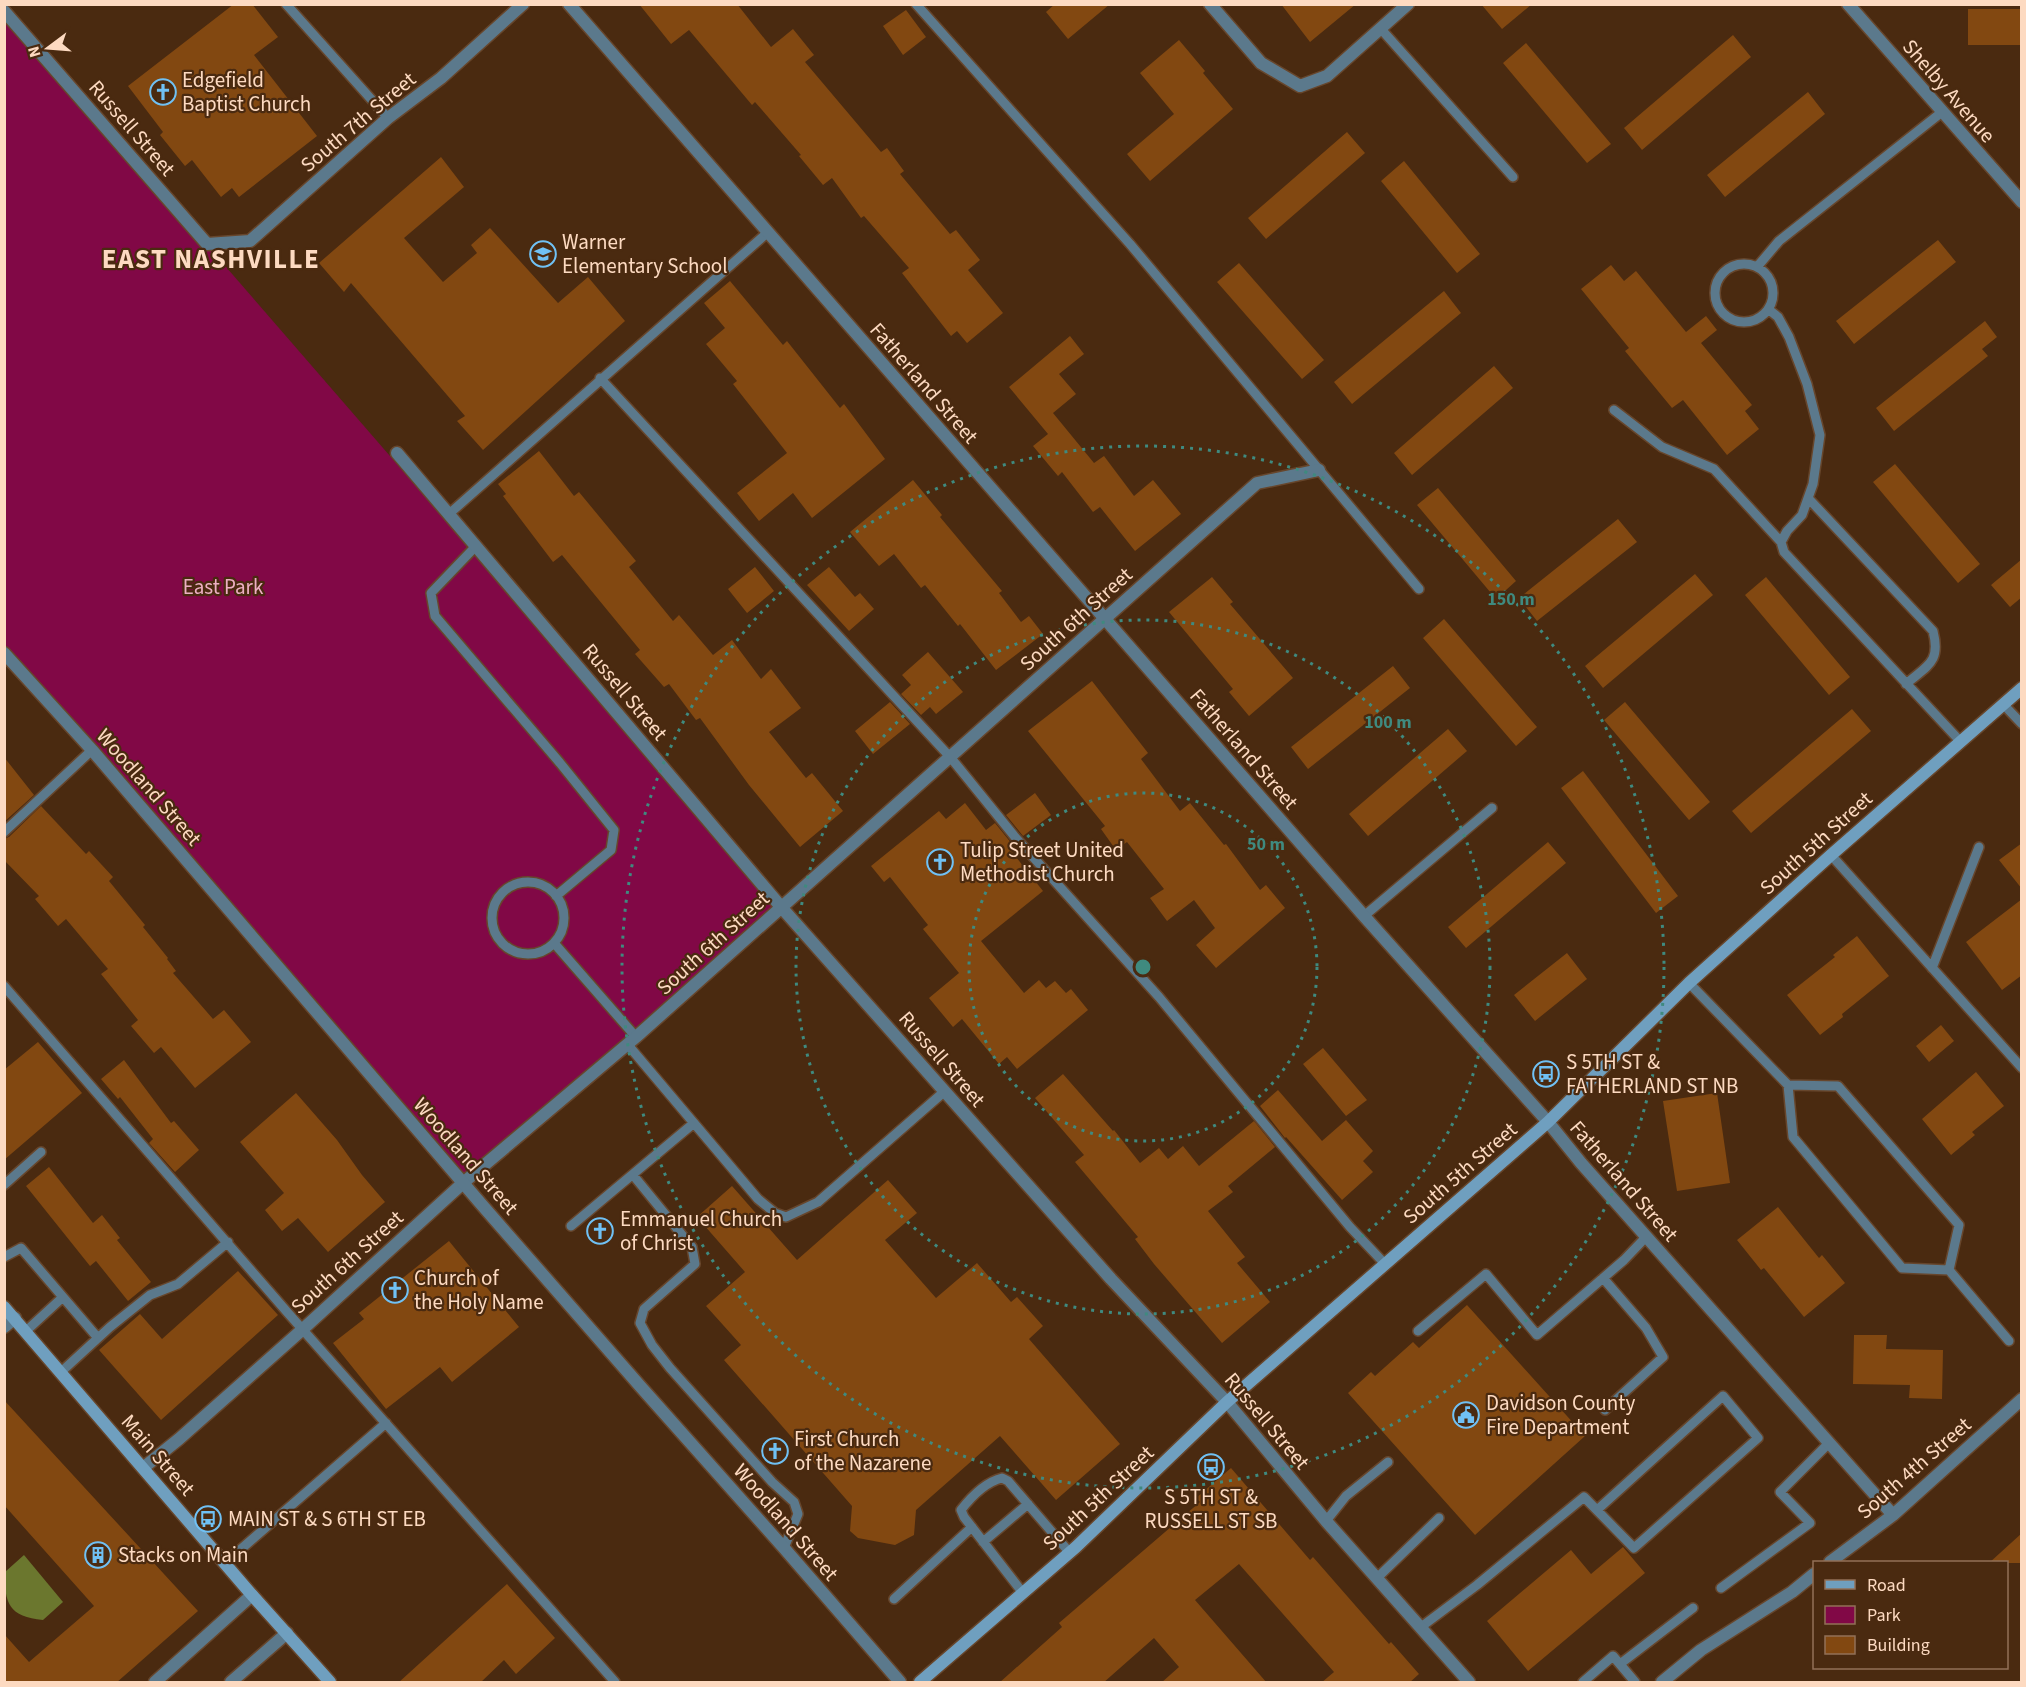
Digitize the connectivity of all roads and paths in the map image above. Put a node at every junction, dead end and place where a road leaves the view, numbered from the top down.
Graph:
1 (286, 4) edge
2 (523, 4) edge
3 (569, 4) edge
4 (916, 4) edge
5 (1210, 4) edge
6 (1408, 4) edge
7 (1848, 4) edge
8 (4, 11) edge
9 (1381, 28) junction
10 (1942, 112) junction
11 (388, 118) junction
12 (1513, 177) dead end
13 (2022, 202) edge
14 (767, 233) junction
15 (207, 244) joint
16 (1757, 267) junction
17 (1768, 309) junction
18 (600, 378) junction
19 (1614, 410) dead end
20 (397, 453) dead end
21 (1319, 470) junction
22 (1808, 498) junction
23 (450, 513) junction
24 (1781, 542) junction
25 (476, 546) junction
26 (1419, 589) dead end
27 (1105, 620) junction
28 (4, 653) edge
29 (1906, 684) junction
30 (2022, 688) edge
31 (2003, 704) junction
32 (2022, 724) edge
33 (1960, 741) junction
34 (92, 750) junction
35 (951, 758) junction
36 (1492, 808) dead end
37 (4, 832) edge
38 (1979, 847) dead end
39 (1830, 855) junction
40 (556, 896) junction
41 (782, 908) junction
42 (1364, 916) junction
43 (554, 943) junction
44 (1932, 968) junction
45 (1689, 983) junction
46 (4, 986) edge
47 (632, 1041) junction
48 (2022, 1068) edge
49 (1788, 1085) junction
50 (945, 1091) junction
51 (1548, 1122) junction
52 (694, 1123) junction
53 (41, 1152) dead end
54 (633, 1175) junction
55 (463, 1183) junction
56 (4, 1185) edge
57 (571, 1226) dead end
58 (1646, 1237) junction
59 (228, 1242) junction
60 (4, 1257) edge
61 (1385, 1264) junction
62 (1949, 1270) junction
63 (1603, 1278) junction
64 (63, 1297) junction
65 (4, 1307) edge
66 (15, 1318) junction
67 (4, 1328) edge
68 (303, 1329) junction
69 (26, 1331) junction
70 (1418, 1331) dead end
71 (98, 1338) junction
72 (2009, 1341) dead end
73 (61, 1372) junction
74 (2022, 1399) edge
75 (1227, 1402) junction
76 (1605, 1410) dead end
77 (386, 1423) junction
78 (1829, 1443) junction
79 (1388, 1462) dead end
80 (143, 1468) junction
81 (1028, 1504) junction
82 (1597, 1510) junction
83 (1893, 1515) junction
84 (1439, 1518) dead end
85 (1326, 1521) junction
86 (972, 1527) junction
87 (984, 1542) junction
88 (784, 1548) junction
89 (1070, 1553) junction
90 (1833, 1561) edge
91 (225, 1563) junction
92 (1813, 1576) edge
93 (1377, 1578) junction
94 (1720, 1588) dead end
95 (1023, 1593) junction
96 (252, 1595) junction
97 (894, 1599) dead end
98 (1693, 1608) dead end
99 (1421, 1627) junction
100 (287, 1633) junction
101 (1620, 1664) junction
102 (155, 1683) edge
103 (231, 1683) edge
104 (330, 1683) edge
105 (615, 1683) edge
106 (900, 1683) edge
107 (920, 1683) edge
108 (1469, 1683) edge
109 (1583, 1683) edge
110 (1635, 1683) edge
111 (1662, 1683) edge

1 - 11 lane
2 - 11 street, South 7th Street
3 - 14 street, Fatherland Street
4 - 21 lane
5 - 9 street
6 - 9 street
7 - 10 street, Shelby Avenue
8 - 15 street, Russell Street
9 - 12 lane
10 - 13 street, Shelby Avenue
10 - 16 lane
11 - 15 street, South 7th Street
14 - 18 lane
14 - 27 street, Fatherland Street
16 - 17 lane
16 - 17 lane
17 - 22 lane
18 - 23 lane
18 - 35 lane
19 - 24 lane
20 - 23 street, Russell Street
21 - 26 lane
21 - 27 street, South 6th Street
22 - 24 lane
22 - 29 lane
23 - 25 street, Russell Street
24 - 29 lane
25 - 40 lane
25 - 41 street, Russell Street
27 - 35 street, South 6th Street
27 - 42 street, Fatherland Street
28 - 34 street, Woodland Street
29 - 33 lane
30 - 31 main road, South 5th Street
31 - 32 lane
31 - 33 main road, South 5th Street
33 - 39 main road, South 5th Street
34 - 37 lane
34 - 55 street, Woodland Street
35 - 41 street, South 6th Street
35 - 61 lane
36 - 42 lane
38 - 44 lane
39 - 44 lane
39 - 45 main road, South 5th Street
40 - 43 lane
40 - 43 lane
41 - 47 street, South 6th Street
41 - 50 street, Russell Street
42 - 51 street, Fatherland Street
43 - 47 lane
44 - 48 lane
45 - 49 lane
45 - 51 main road, South 5th Street
46 - 59 lane
47 - 52 lane
47 - 55 street, South 6th Street
49 - 62 lane
49 - 62 lane
50 - 52 lane
50 - 75 street, Russell Street
51 - 58 street, Fatherland Street
51 - 61 main road, South 5th Street
52 - 54 lane
53 - 56 lane
54 - 57 lane
54 - 88 lane
55 - 68 street, South 6th Street
55 - 88 street, Woodland Street
58 - 63 lane
58 - 78 street, Fatherland Street
59 - 68 lane
59 - 71 lane
60 - 64 lane
61 - 75 main road, South 5th Street
62 - 72 lane
63 - 70 lane
63 - 76 lane
64 - 69 lane
64 - 71 lane
65 - 66 main road, Main Street
66 - 67 street
66 - 69 main road, Main Street
68 - 77 lane
68 - 80 street, South 6th Street
69 - 73 main road, Main Street
71 - 73 lane
73 - 80 main road, Main Street
74 - 83 street, South 4th Street
75 - 85 street, Russell Street
75 - 89 main road, South 5th Street
77 - 91 lane
77 - 105 lane
78 - 83 street, Fatherland Street
78 - 94 lane
79 - 85 lane
80 - 91 main road, Main Street
81 - 86 lane
81 - 87 lane
81 - 89 lane
82 - 82 lane
82 - 99 lane
83 - 90 street, South 4th Street
84 - 93 lane
85 - 93 street, Russell Street
86 - 87 lane
86 - 97 lane
87 - 95 lane
88 - 106 street, Woodland Street
89 - 95 main road, South 5th Street
91 - 96 main road, Main Street
92 - 111 street
93 - 99 street, Russell Street
95 - 107 main road, South 5th Street
96 - 100 main road, Main Street
96 - 102 street
98 - 101 lane
99 - 108 street, Russell Street
100 - 103 street
100 - 104 main road, Main Street
101 - 109 lane
101 - 110 lane

